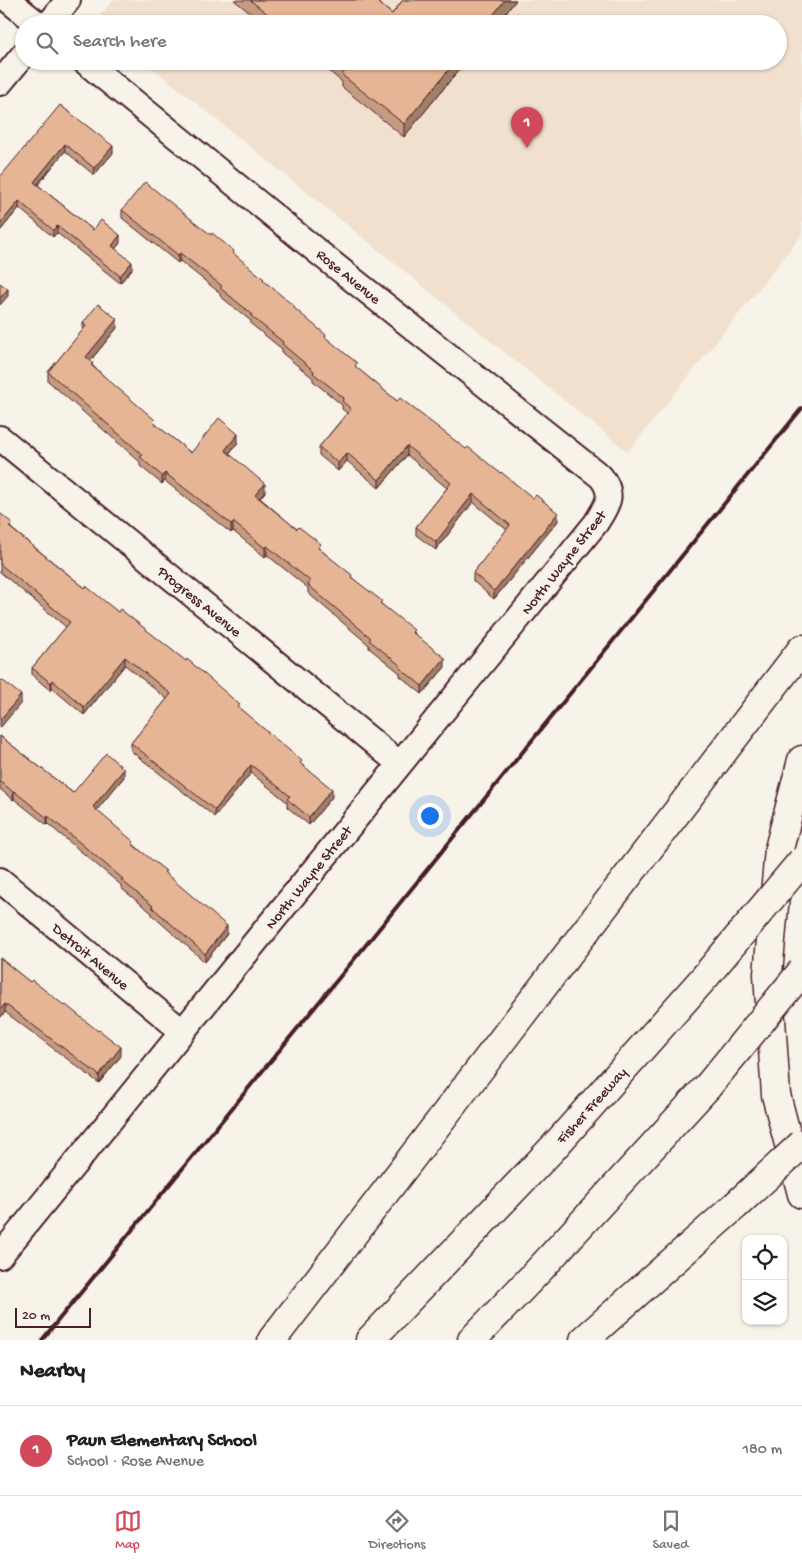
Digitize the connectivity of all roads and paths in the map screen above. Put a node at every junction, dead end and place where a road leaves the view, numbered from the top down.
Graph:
1 (8, 0) edge
2 (68, 0) edge
3 (27, 15) edge
4 (56, 15) edge
5 (15, 65) edge
6 (95, 70) edge
7 (0, 84) edge
8 (0, 438) edge
9 (609, 494) joint
10 (802, 649) edge
11 (802, 760) edge
12 (400, 764) junction
13 (802, 862) edge
14 (0, 880) edge
15 (802, 971) edge
16 (183, 1032) junction
17 (802, 1144) edge
18 (802, 1194) edge
19 (0, 1256) edge
20 (272, 1340) edge
21 (370, 1340) edge
22 (472, 1340) edge
23 (584, 1340) edge

1 - 3 street
2 - 4 street
5 - 7 street
6 - 9 street, Rose Avenue
8 - 12 street, Progress Avenue
9 - 12 street, North Wayne Street
10 - 20 highway
11 - 18 highway
12 - 16 street, North Wayne Street
13 - 21 highway, Fisher Freeway, bridge
14 - 16 street, Detroit Avenue
15 - 22 highway, bridge
16 - 19 street, North Wayne Street
17 - 23 highway, bridge

